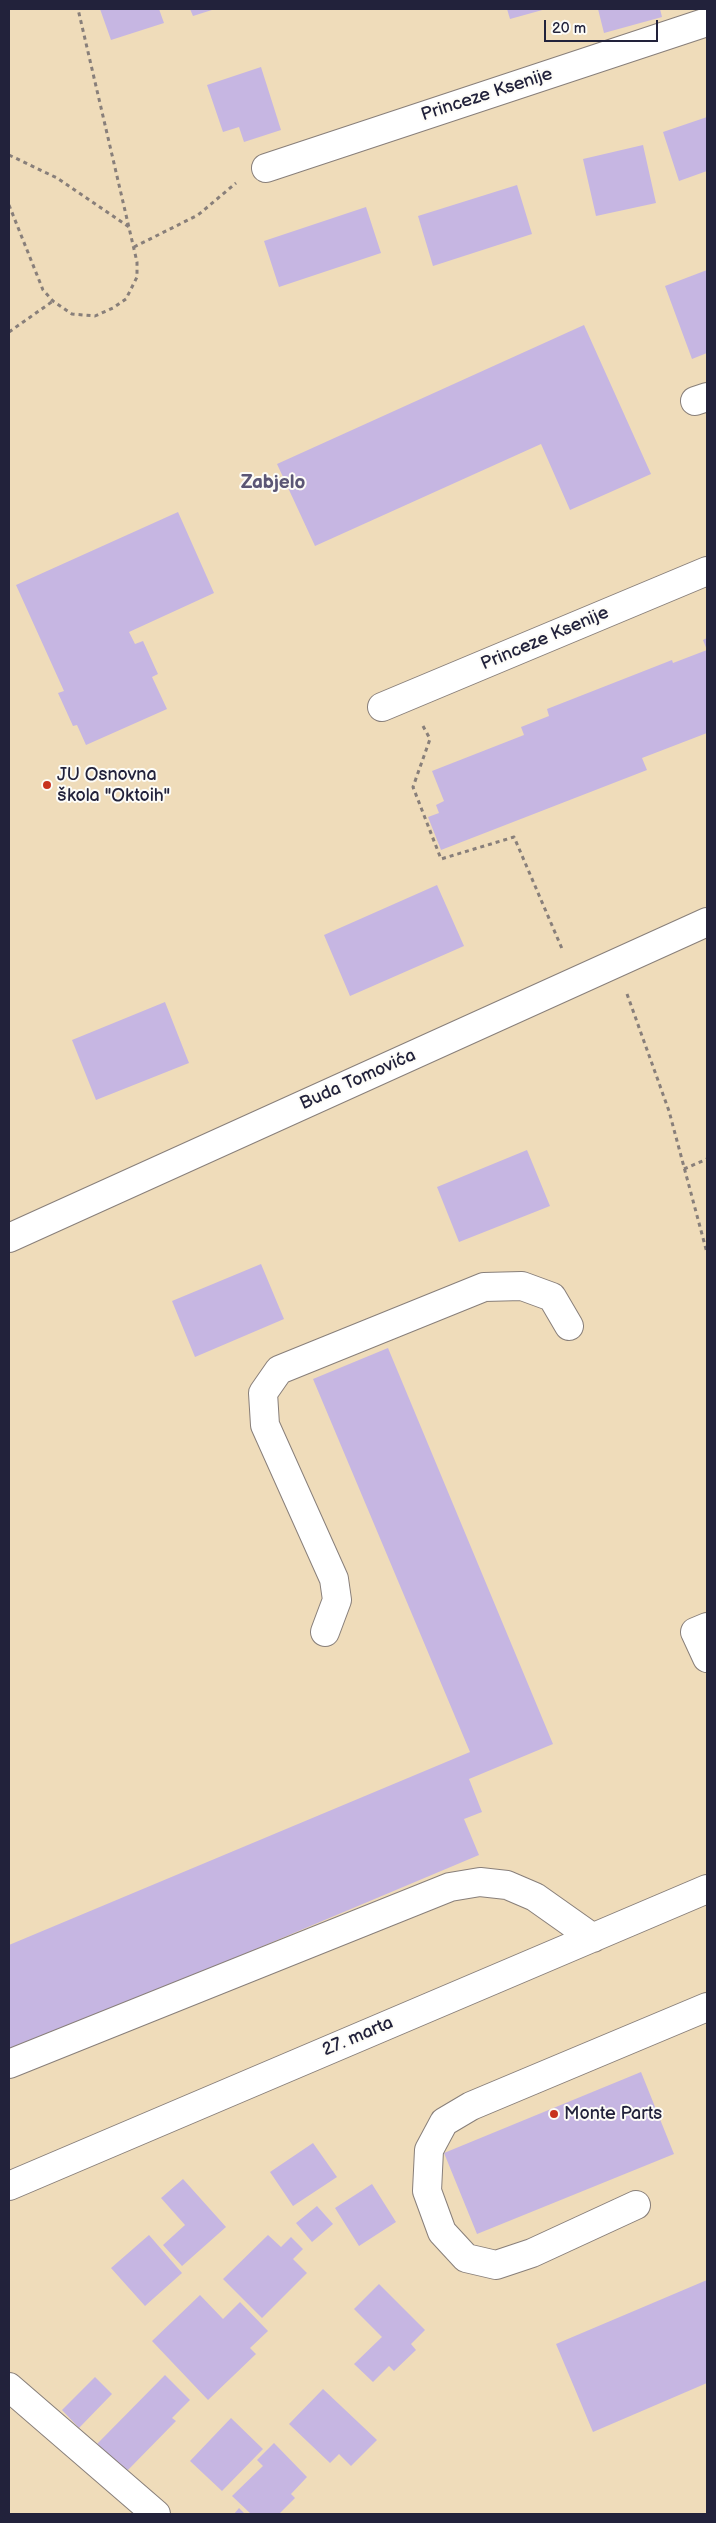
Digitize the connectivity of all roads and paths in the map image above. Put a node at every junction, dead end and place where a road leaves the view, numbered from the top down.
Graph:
1 (78, 9) edge
2 (707, 22) edge
3 (9, 155) edge
4 (266, 168) joint
5 (9, 205) edge
6 (129, 227) junction
7 (134, 247) junction
8 (53, 301) junction
9 (9, 332) edge
10 (707, 571) edge
11 (406, 697) junction
12 (382, 707) dead end
13 (707, 922) edge
14 (617, 963) junction
15 (576, 981) junction
16 (707, 1159) edge
17 (684, 1169) junction
18 (9, 1238) edge
19 (707, 1253) edge
20 (569, 1326) dead end
21 (707, 1627) edge
22 (325, 1632) dead end
23 (707, 1658) edge
24 (707, 1889) edge
25 (593, 1938) junction
26 (707, 2007) edge
27 (9, 2064) edge
28 (9, 2186) edge
29 (636, 2205) dead end
30 (9, 2387) edge
31 (156, 2514) edge

1 - 6 path
2 - 4 street, Princeze Ksenije
3 - 6 path
4 - 7 path
5 - 8 path
6 - 7 path
7 - 8 path
8 - 9 path
10 - 11 street, Princeze Ksenije
11 - 12 street, Princeze Ksenije
11 - 15 path
13 - 14 street, Buda Tomovića
14 - 15 street, Buda Tomovića
14 - 17 path
15 - 18 street, Buda Tomovića
16 - 17 path
17 - 19 path
20 - 22 street
21 - 23 street
24 - 25 street, 27. marta
25 - 27 street
25 - 28 street, 27. marta
26 - 29 street
30 - 31 street

